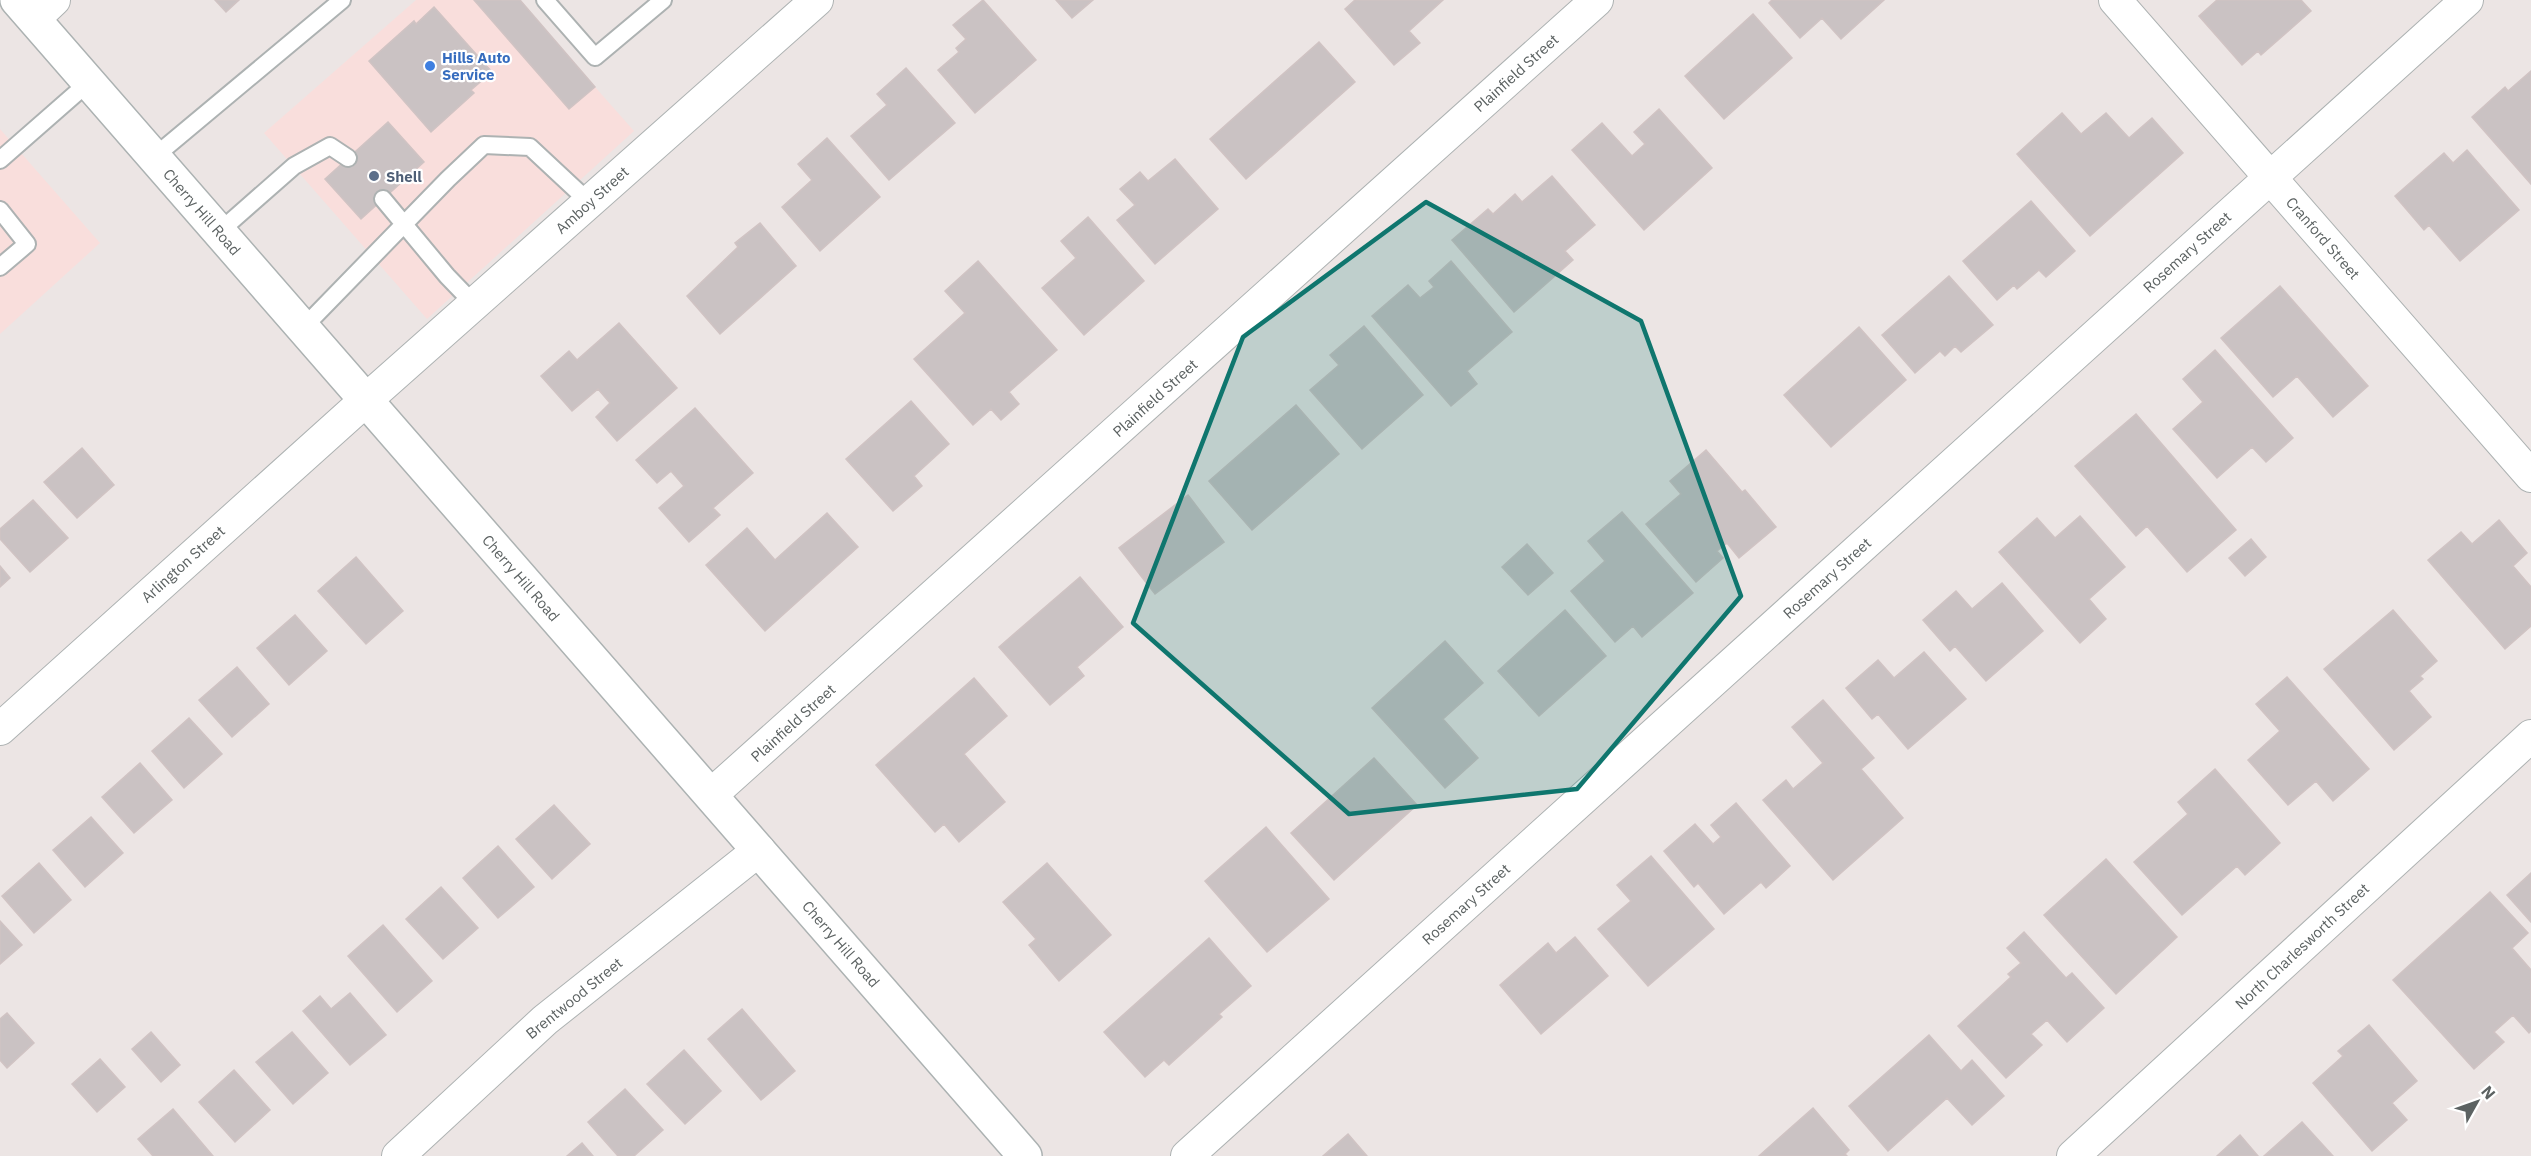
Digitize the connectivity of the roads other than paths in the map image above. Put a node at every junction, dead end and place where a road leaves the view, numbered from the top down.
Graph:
1 (342, 0) edge
2 (545, 0) edge
3 (663, 0) edge
4 (817, 0) edge
5 (1597, 0) edge
6 (2115, 0) edge
7 (2467, 0) edge
8 (35, 6) edge
9 (89, 82) junction
10 (154, 157) junction
11 (348, 158) dead end
12 (0, 160) edge
13 (2270, 177) junction
14 (383, 199) dead end
15 (589, 202) junction
16 (0, 210) edge
17 (404, 225) junction
18 (219, 232) junction
19 (0, 267) edge
20 (474, 304) junction
21 (303, 328) junction
22 (366, 400) junction
23 (2531, 476) edge
24 (0, 729) edge
25 (2531, 736) edge
26 (711, 795) junction
27 (759, 850) junction
28 (398, 1156) edge
29 (1025, 1156) edge
30 (1187, 1156) edge
31 (2073, 1156) edge

1 - 10 lane
2 - 3 lane
4 - 15 street, Amboy Street
5 - 26 street, Plainfield Street
6 - 13 street, Cranford Street
7 - 13 street, Rosemary Street
8 - 9 main road, Cherry Hill Road
9 - 10 main road, Cherry Hill Road
9 - 12 lane
10 - 18 main road, Cherry Hill Road
11 - 18 lane
13 - 23 street, Cranford Street
13 - 30 street, Rosemary Street
14 - 17 lane
15 - 17 lane
15 - 20 street, Amboy Street
16 - 19 lane
17 - 20 lane
17 - 21 lane
18 - 21 main road, Cherry Hill Road
20 - 22 street, Amboy Street
21 - 22 main road, Cherry Hill Road
22 - 24 street, Arlington Street
22 - 26 main road, Cherry Hill Road
25 - 31 street, North Charlesworth Street
26 - 27 main road, Cherry Hill Road
27 - 28 street, Brentwood Street
27 - 29 main road, Cherry Hill Road

